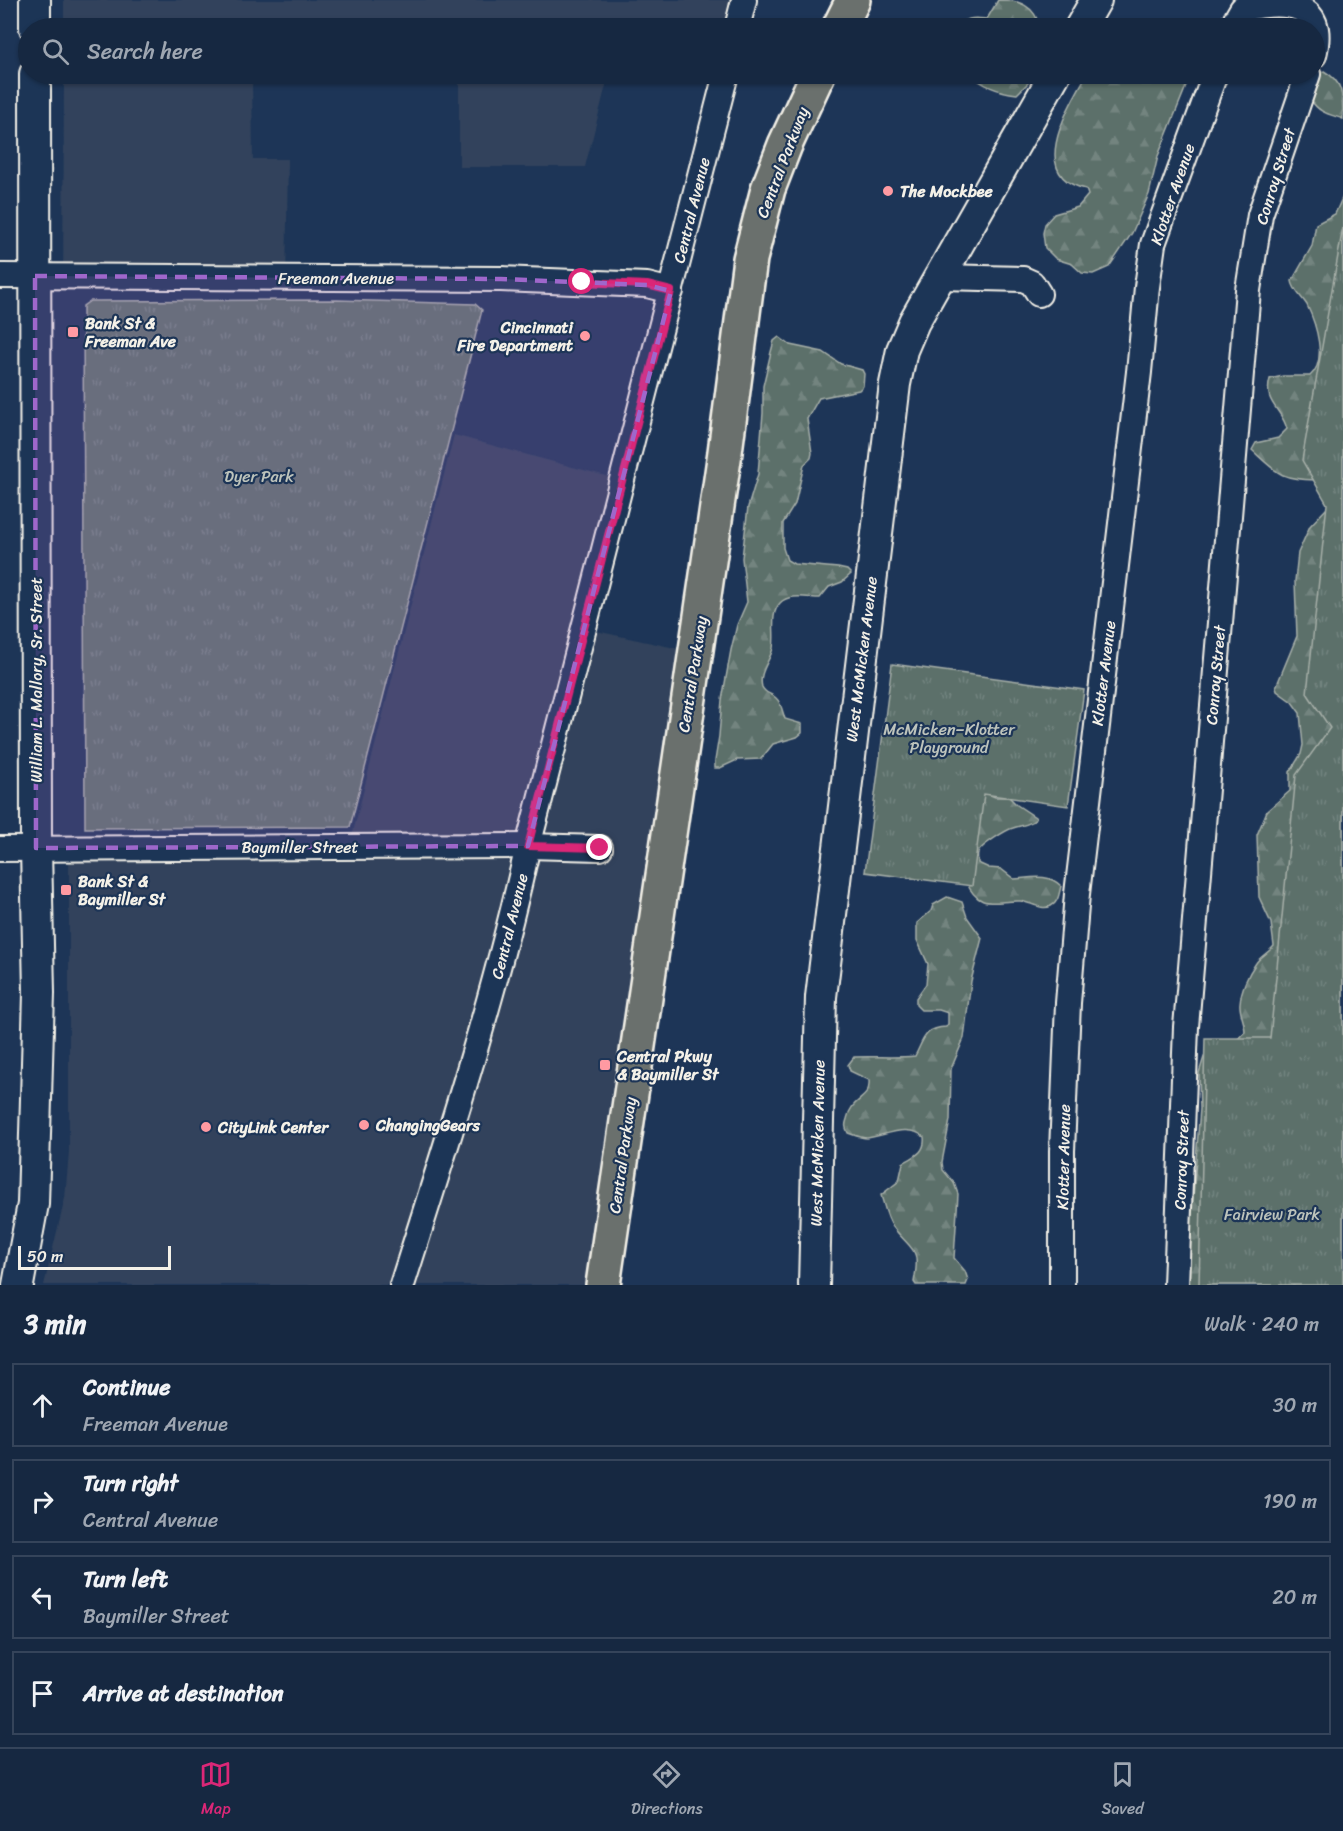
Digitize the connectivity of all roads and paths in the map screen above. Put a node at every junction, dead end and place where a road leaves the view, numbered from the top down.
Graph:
1 (35, 0) edge
2 (744, 0) edge
3 (853, 0) edge
4 (1096, 0) edge
5 (35, 18) edge
6 (740, 18) edge
7 (844, 18) edge
8 (1086, 18) edge
9 (1237, 18) edge
10 (1313, 18) edge
11 (35, 84) edge
12 (723, 84) edge
13 (813, 84) edge
14 (1049, 84) edge
15 (1211, 84) edge
16 (1305, 84) edge
17 (0, 276) edge
18 (34, 276) junction
19 (941, 277) junction
20 (671, 291) junction
21 (1039, 294) dead end
22 (528, 846) junction
23 (36, 848) junction
24 (600, 848) dead end
25 (0, 849) edge
26 (18, 1285) edge
27 (402, 1285) edge
28 (603, 1285) edge
29 (814, 1285) edge
30 (1062, 1285) edge
31 (1176, 1285) edge

1 - 5 street
2 - 6 street
3 - 7 main road
4 - 8 street
9 - 10 street
11 - 18 street, William L. Mallory, Sr. Street
12 - 20 street, Central Avenue
13 - 28 main road, Central Parkway
14 - 19 street, West McMicken Avenue
15 - 30 street, Klotter Avenue
16 - 31 street, Conroy Street
17 - 18 street, Freeman Avenue
18 - 20 street, Freeman Avenue
18 - 23 street, William L. Mallory, Sr. Street
19 - 21 street
19 - 29 street, West McMicken Avenue
20 - 22 street, Central Avenue
22 - 23 street, Baymiller Street
22 - 24 street, Baymiller Street
22 - 27 street, Central Avenue
23 - 25 street, Baymiller Street
23 - 26 street, William L. Mallory, Sr. Street

